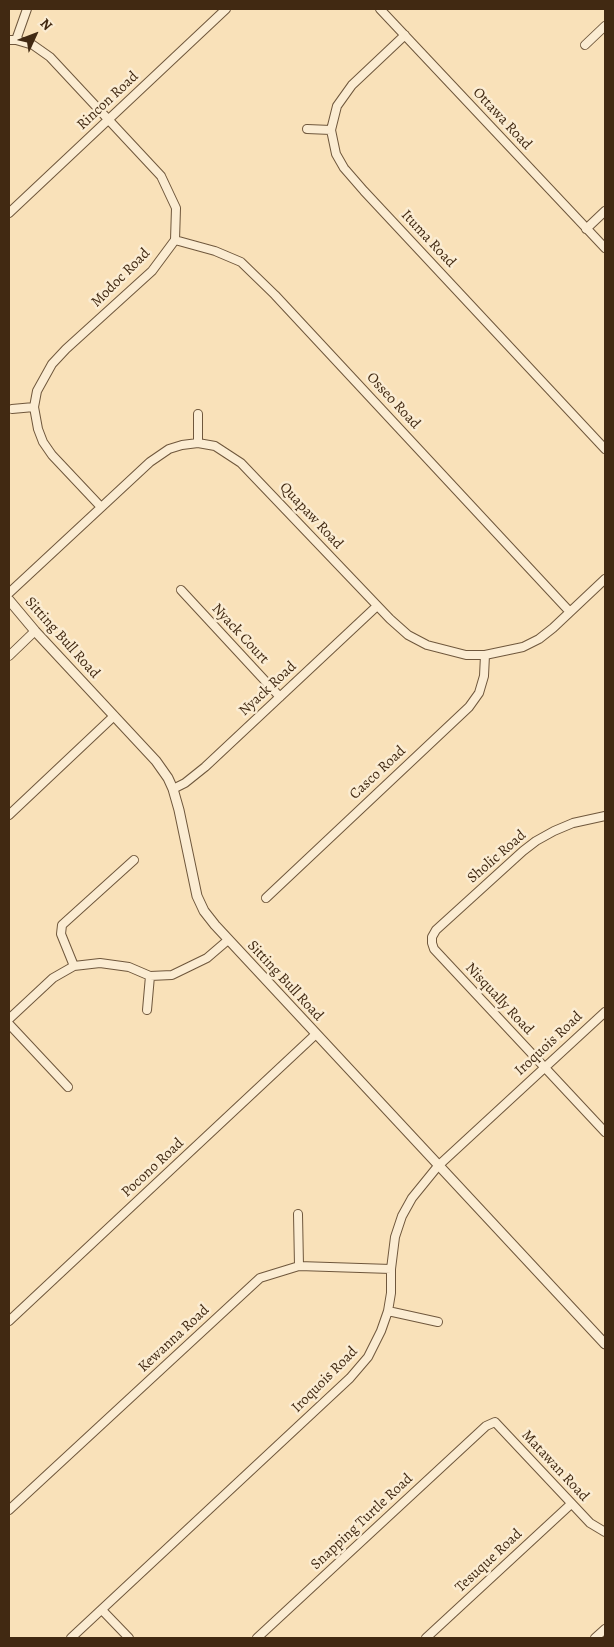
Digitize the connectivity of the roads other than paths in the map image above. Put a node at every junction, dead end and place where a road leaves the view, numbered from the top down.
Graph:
1 (27, 9) edge
2 (226, 9) edge
3 (380, 9) edge
4 (605, 26) edge
5 (405, 35) junction
6 (12, 40) edge
7 (585, 45) dead end
8 (108, 119) junction
9 (307, 129) dead end
10 (331, 130) junction
11 (605, 211) edge
12 (9, 213) edge
13 (586, 229) junction
14 (175, 240) junction
15 (605, 248) edge
16 (34, 407) junction
17 (12, 409) dead end
18 (198, 414) dead end
19 (198, 443) junction
20 (605, 448) edge
21 (101, 507) junction
22 (605, 579) edge
23 (181, 590) dead end
24 (9, 593) edge
25 (9, 600) edge
26 (377, 606) junction
27 (570, 612) junction
28 (35, 632) junction
29 (9, 656) edge
30 (486, 656) junction
31 (280, 697) junction
32 (114, 716) junction
33 (174, 789) junction
34 (9, 815) edge
35 (605, 816) edge
36 (134, 860) dead end
37 (266, 898) dead end
38 (228, 940) junction
39 (434, 949) joint
40 (74, 966) junction
41 (150, 976) junction
42 (147, 1010) dead end
43 (605, 1012) edge
44 (9, 1019) edge
45 (9, 1024) edge
46 (316, 1034) junction
47 (544, 1067) junction
48 (68, 1087) dead end
49 (605, 1132) edge
50 (438, 1166) junction
51 (298, 1214) dead end
52 (299, 1266) junction
53 (391, 1269) junction
54 (388, 1311) junction
55 (9, 1321) edge
56 (438, 1322) dead end
57 (605, 1344) edge
58 (486, 1426) joint
59 (571, 1504) junction
60 (9, 1510) edge
61 (605, 1532) edge
62 (102, 1610) junction
63 (605, 1629) edge
64 (71, 1638) edge
65 (129, 1638) edge
66 (256, 1638) edge
67 (426, 1638) edge
68 (595, 1638) edge

1 - 6 street
2 - 8 street, Rincon Road
3 - 5 street, Ottawa Road
4 - 7 street
5 - 10 street, Ituma Road
5 - 13 street, Ottawa Road
6 - 8 street
8 - 12 street, Rincon Road
8 - 14 street
9 - 10 street
10 - 20 street, Ituma Road
11 - 13 street
13 - 15 street, Ottawa Road
14 - 16 street, Modoc Road
14 - 27 street, Osseo Road
16 - 17 street
16 - 21 street, Modoc Road
18 - 19 street
19 - 21 street, Quapaw Road
19 - 26 street, Quapaw Road
21 - 24 street, Quapaw Road
22 - 27 street, Quapaw Road
23 - 31 street, Nyack Court
25 - 28 street, Sitting Bull Road
26 - 30 street, Quapaw Road
26 - 31 street, Nyack Road
27 - 30 street, Quapaw Road
28 - 29 street
28 - 32 street, Sitting Bull Road
30 - 37 street, Casco Road
31 - 33 street, Nyack Road
32 - 33 street, Sitting Bull Road
32 - 34 street
33 - 38 street, Sitting Bull Road
35 - 39 street, Sholic Road
36 - 40 street
38 - 41 street
38 - 46 street, Sitting Bull Road
39 - 47 street, Nisqually Road
40 - 41 street
40 - 44 street
41 - 42 street
43 - 47 street, Iroquois Road
45 - 48 street
46 - 50 street, Sitting Bull Road
46 - 55 street, Pocono Road
47 - 49 street, Nisqually Road
47 - 50 street, Iroquois Road
50 - 53 street, Iroquois Road
50 - 57 street, Sitting Bull Road
51 - 52 street
52 - 53 street, Kewanna Road
52 - 60 street, Kewanna Road
53 - 54 street, Iroquois Road
54 - 56 street
54 - 62 street, Iroquois Road
58 - 59 street, Matawan Road
58 - 66 street, Snapping Turtle Road
59 - 61 street, Matawan Road
59 - 67 street, Tesuque Road
62 - 64 street, Iroquois Road
62 - 65 street
63 - 68 street

